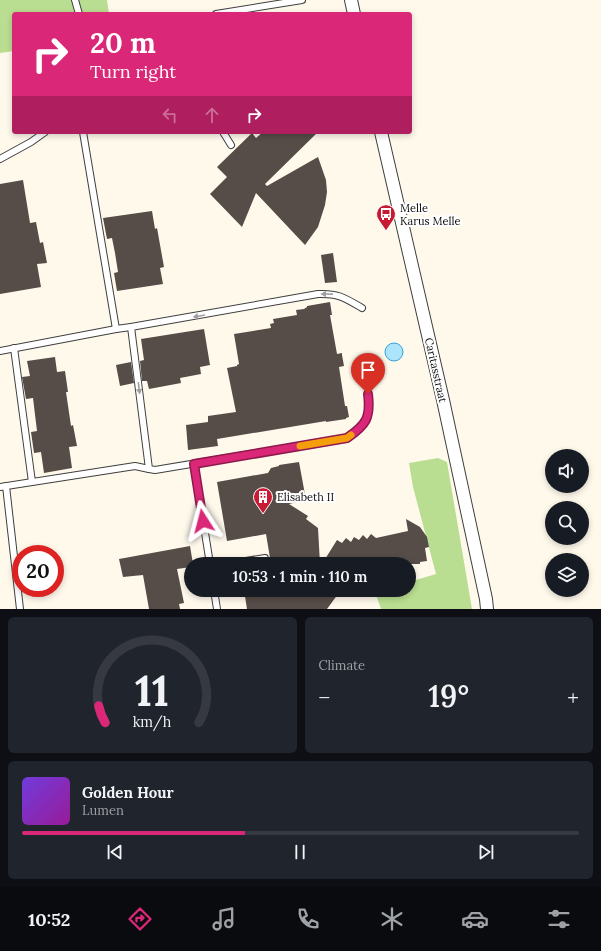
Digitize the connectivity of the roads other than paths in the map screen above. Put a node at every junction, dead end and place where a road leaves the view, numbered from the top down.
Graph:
1 (75, 0) edge
2 (302, 0) edge
3 (351, 0) edge
4 (78, 12) edge
5 (228, 12) edge
6 (354, 12) edge
7 (42, 134) edge
8 (82, 134) edge
9 (224, 134) edge
10 (381, 134) edge
11 (231, 145) dead end
12 (0, 159) edge
13 (362, 308) dead end
14 (131, 328) junction
15 (116, 329) junction
16 (14, 348) junction
17 (0, 351) edge
18 (368, 394) dead end
19 (194, 464) junction
20 (149, 469) junction
21 (32, 482) junction
22 (3, 487) edge
23 (209, 557) edge
24 (215, 597) edge
25 (20, 609) edge
26 (217, 609) edge
27 (487, 609) edge

1 - 4 lane
2 - 5 lane
3 - 6 street
7 - 12 lane
8 - 15 lane
9 - 11 lane
10 - 27 street, Caritasstraat
13 -> 14 lane
14 - 15 lane
14 -> 20 lane
15 - 16 lane
16 - 17 lane
16 - 21 lane
18 - 19 lane
19 - 20 lane
19 - 23 lane
20 - 21 lane
21 - 22 lane
22 - 25 lane
24 - 26 lane

